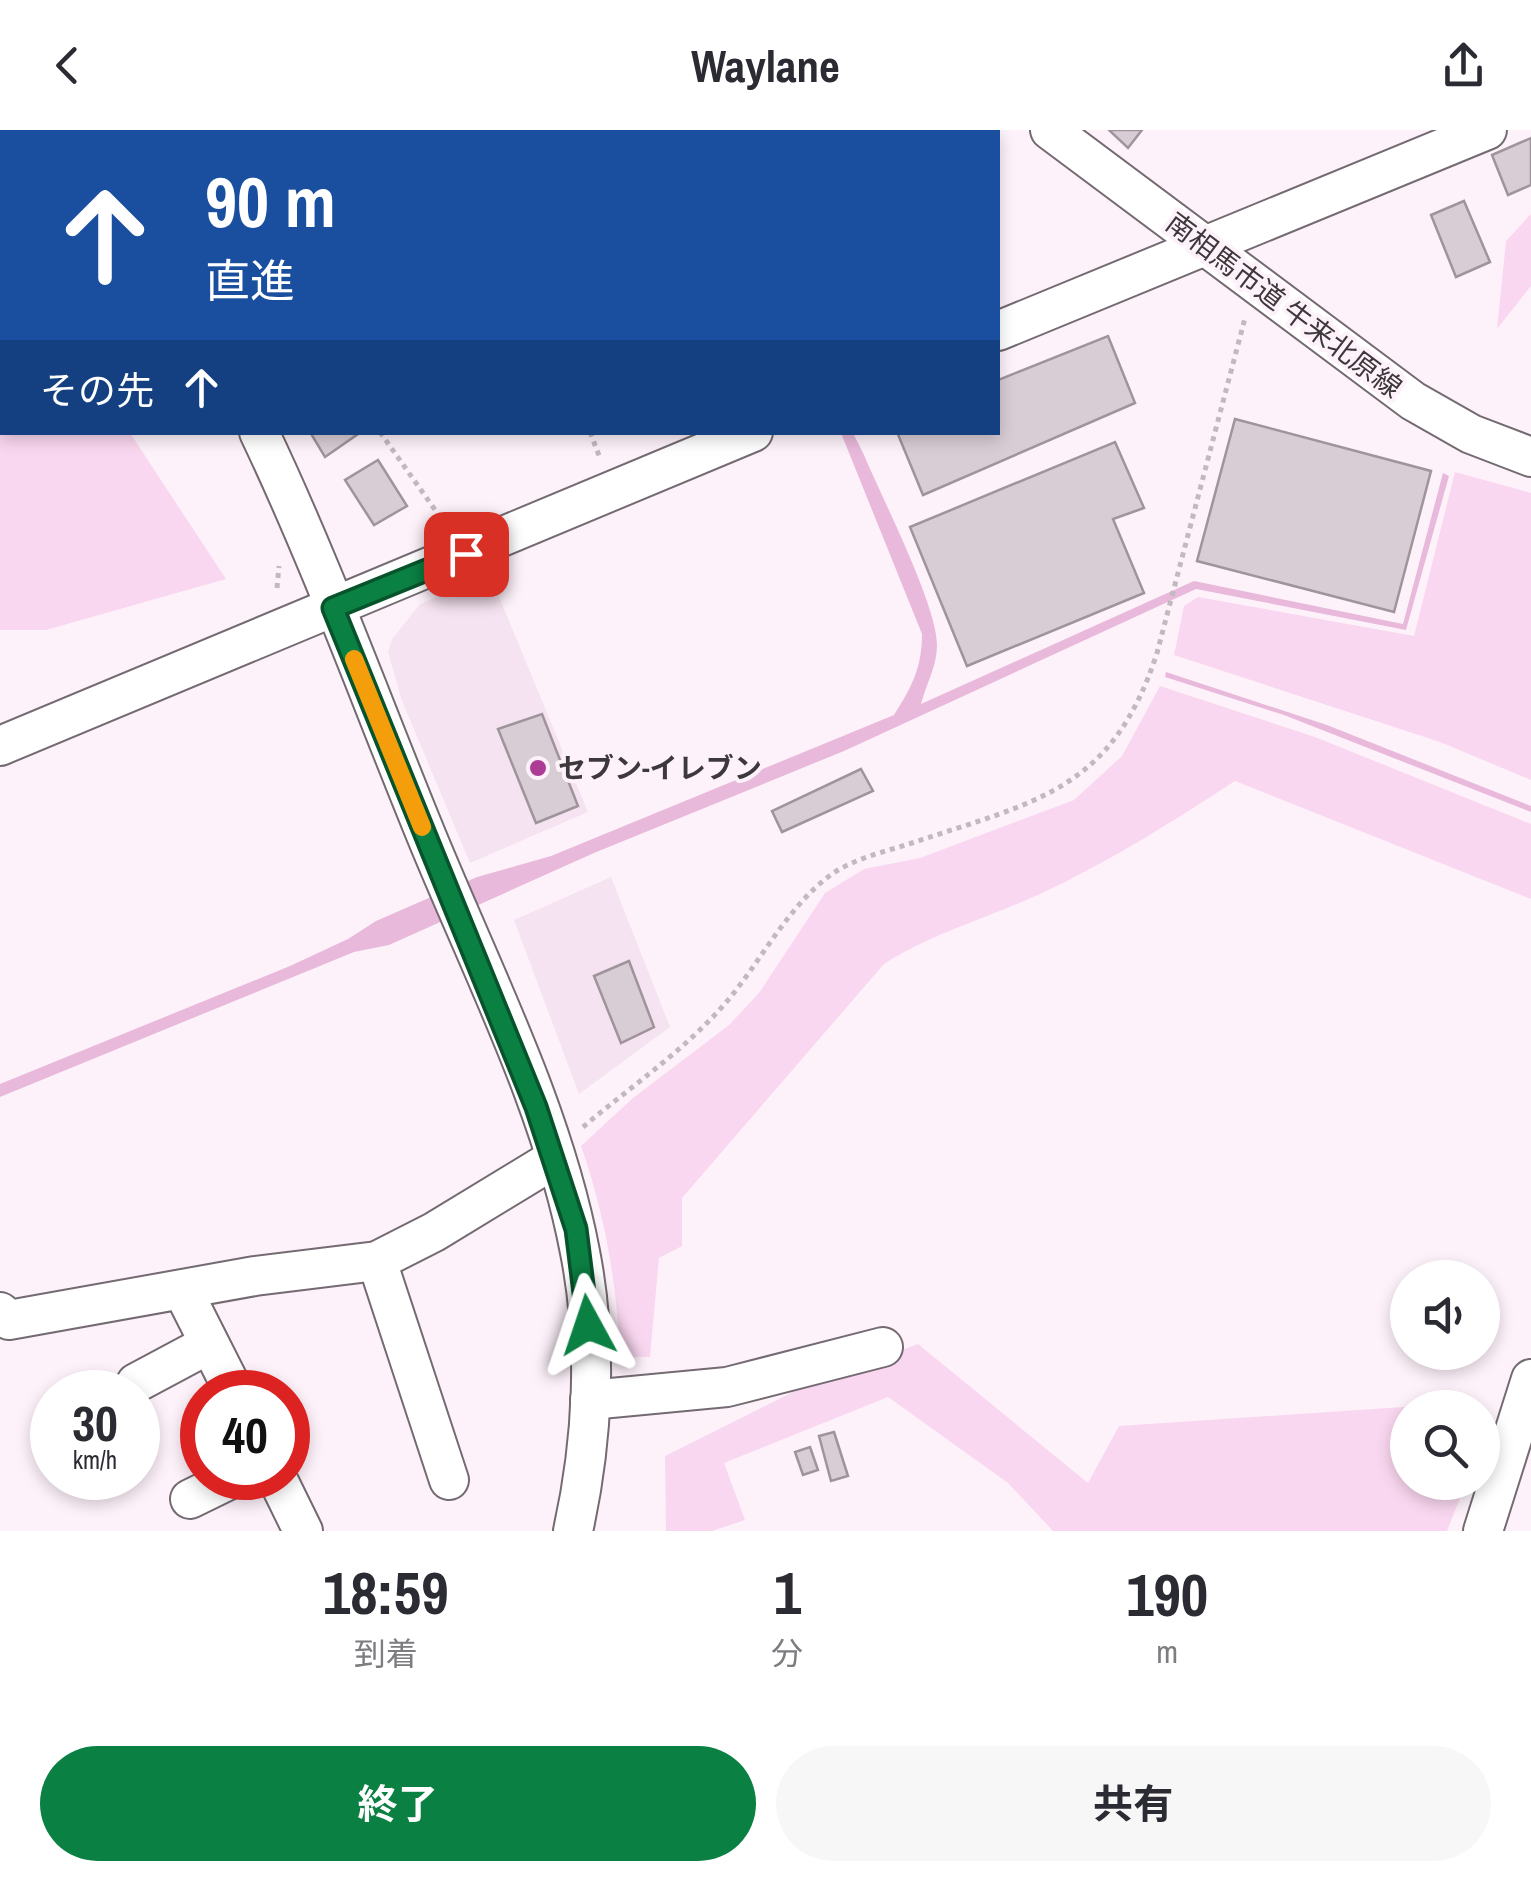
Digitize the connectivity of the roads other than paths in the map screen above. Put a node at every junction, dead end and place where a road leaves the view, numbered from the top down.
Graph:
1 (1050, 130) edge
2 (1486, 130) edge
3 (1204, 245) junction
4 (1000, 329) edge
5 (260, 435) edge
6 (747, 435) edge
7 (1531, 457) edge
8 (333, 608) junction
9 (0, 746) edge
10 (554, 1159) junction
11 (377, 1261) junction
12 (183, 1291) junction
13 (0, 1312) edge
14 (209, 1344) junction
15 (883, 1347) dead end
16 (160, 1370) edge
17 (223, 1370) edge
18 (1531, 1380) edge
19 (590, 1400) junction
20 (448, 1480) dead end
21 (288, 1500) edge
22 (303, 1531) edge
23 (573, 1531) edge
24 (1482, 1531) edge

1 - 3 street, 南相馬市道 牛来北原線
2 - 3 street
3 - 4 street
3 - 7 street, 南相馬市道 牛来北原線
5 - 8 street
6 - 8 street
8 - 9 street
8 - 10 street
10 - 11 street
10 - 19 street
11 - 12 street
11 - 20 street
12 - 13 street
12 - 14 street
14 - 16 street
14 - 17 street
15 - 19 street
18 - 24 street
19 - 23 street
21 - 22 street

